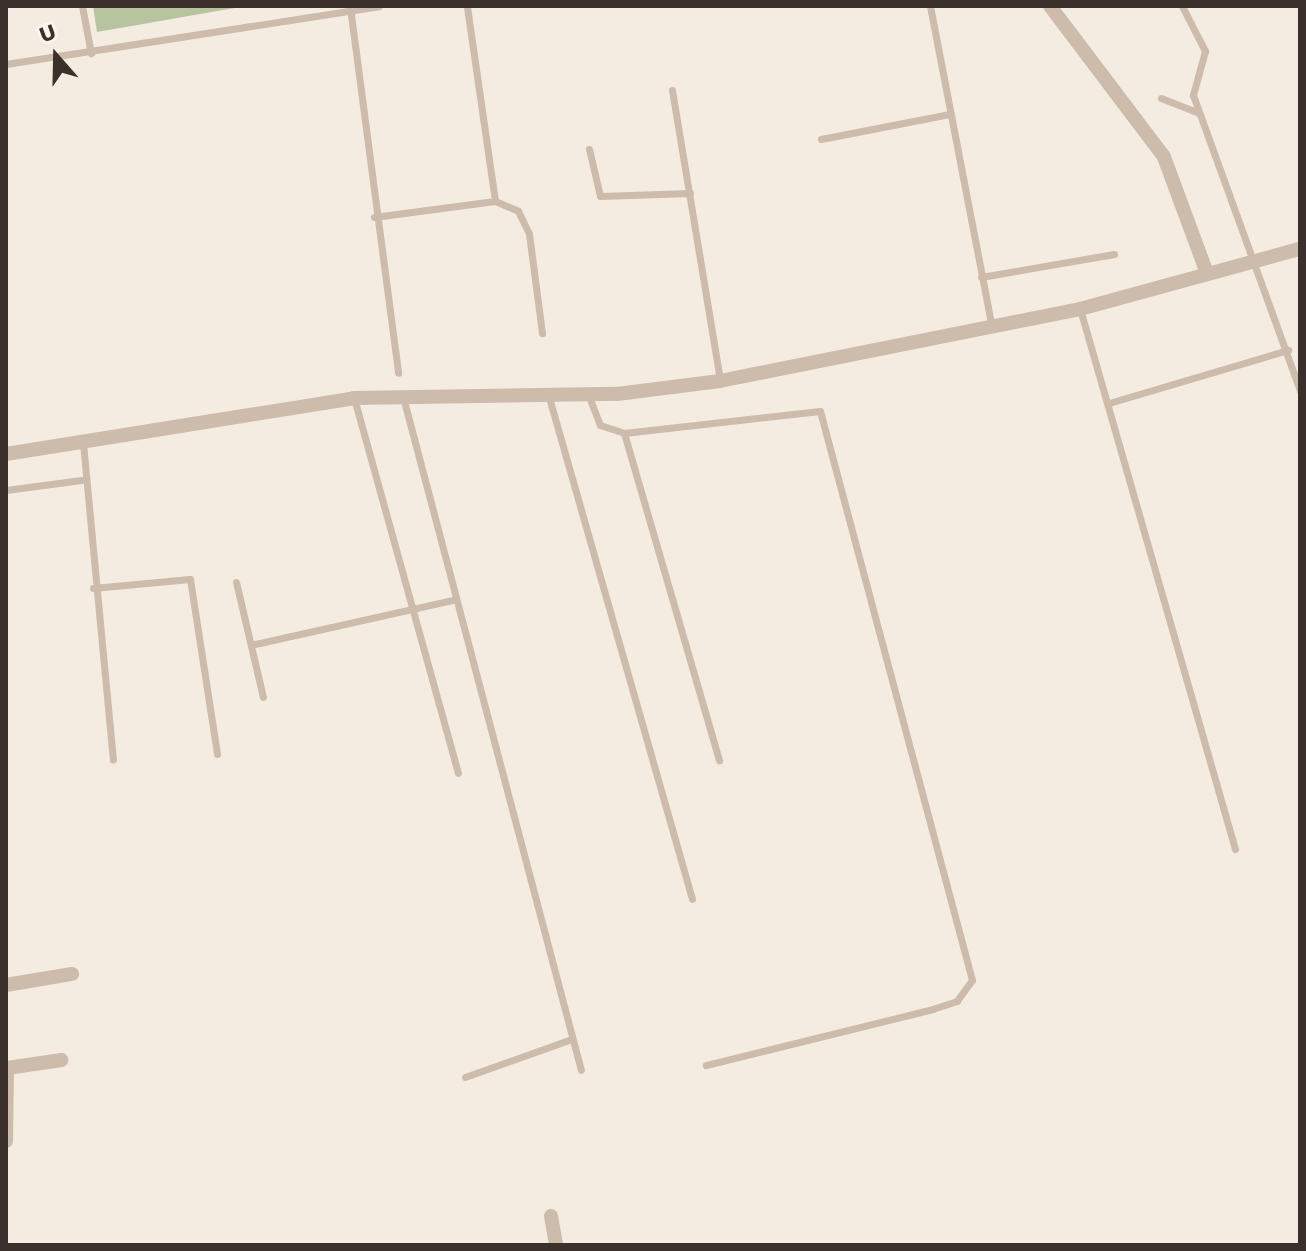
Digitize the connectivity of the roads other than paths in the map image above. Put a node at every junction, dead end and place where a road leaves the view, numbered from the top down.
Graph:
1 (82, 6) edge
2 (379, 6) edge
3 (467, 6) edge
4 (930, 6) edge
5 (1050, 6) edge
6 (1182, 6) edge
7 (350, 8) edge
8 (91, 53) junction
9 (6, 64) edge
10 (672, 90) dead end
11 (1161, 98) dead end
12 (1199, 113) junction
13 (950, 114) junction
14 (821, 139) dead end
15 (589, 149) dead end
16 (690, 193) junction
17 (495, 201) junction
18 (374, 217) junction
19 (1300, 249) edge
20 (1114, 254) dead end
21 (1251, 259) junction
22 (1207, 273) junction
23 (981, 277) junction
24 (1080, 309) junction
25 (992, 328) junction
26 (542, 333) dead end
27 (1288, 350) junction
28 (398, 373) dead end
29 (720, 381) junction
30 (1300, 391) edge
31 (548, 392) junction
32 (403, 394) junction
33 (588, 394) junction
34 (354, 398) junction
35 (1109, 403) junction
36 (624, 433) junction
37 (83, 441) junction
38 (6, 454) edge
39 (81, 480) junction
40 (6, 490) edge
41 (236, 582) dead end
42 (93, 588) junction
43 (452, 600) junction
44 (414, 608) junction
45 (251, 645) junction
46 (263, 697) dead end
47 (217, 754) dead end
48 (113, 760) dead end
49 (719, 761) dead end
50 (458, 773) dead end
51 (1235, 849) dead end
52 (692, 899) dead end
53 (72, 974) dead end
54 (6, 985) edge
55 (572, 1039) junction
56 (6, 1059) edge
57 (61, 1060) dead end
58 (706, 1065) dead end
59 (7, 1068) edge
60 (581, 1070) dead end
61 (465, 1077) dead end
62 (6, 1141) edge
63 (551, 1216) dead end
64 (556, 1245) edge

1 - 8 lane
2 - 7 lane
3 - 17 lane
4 - 13 lane
5 - 22 street
6 - 12 lane
7 - 8 lane
7 - 18 lane
8 - 9 lane
10 - 16 lane
11 - 12 lane
12 - 21 lane
13 - 14 lane
13 - 23 lane
15 - 16 lane
16 - 29 lane
17 - 18 lane
17 - 26 lane
18 - 28 lane
19 - 21 street
20 - 23 lane
21 - 22 street
21 - 27 lane
22 - 24 street
23 - 25 lane
24 - 25 street
24 - 35 lane
25 - 29 street
27 - 30 lane
27 - 35 lane
29 - 33 street
31 - 32 street
31 - 33 street
31 - 52 lane
32 - 34 street
32 - 43 lane
33 - 36 lane
34 - 37 street
34 - 44 lane
35 - 51 lane
36 - 49 lane
36 - 58 lane
37 - 38 street
37 - 39 lane
39 - 40 lane
39 - 42 lane
41 - 45 lane
42 - 47 lane
42 - 48 lane
43 - 44 lane
43 - 55 lane
44 - 45 lane
44 - 50 lane
45 - 46 lane
53 - 54 street
55 - 60 lane
55 - 61 lane
56 - 59 street
57 - 59 street
59 - 62 street
63 - 64 street

